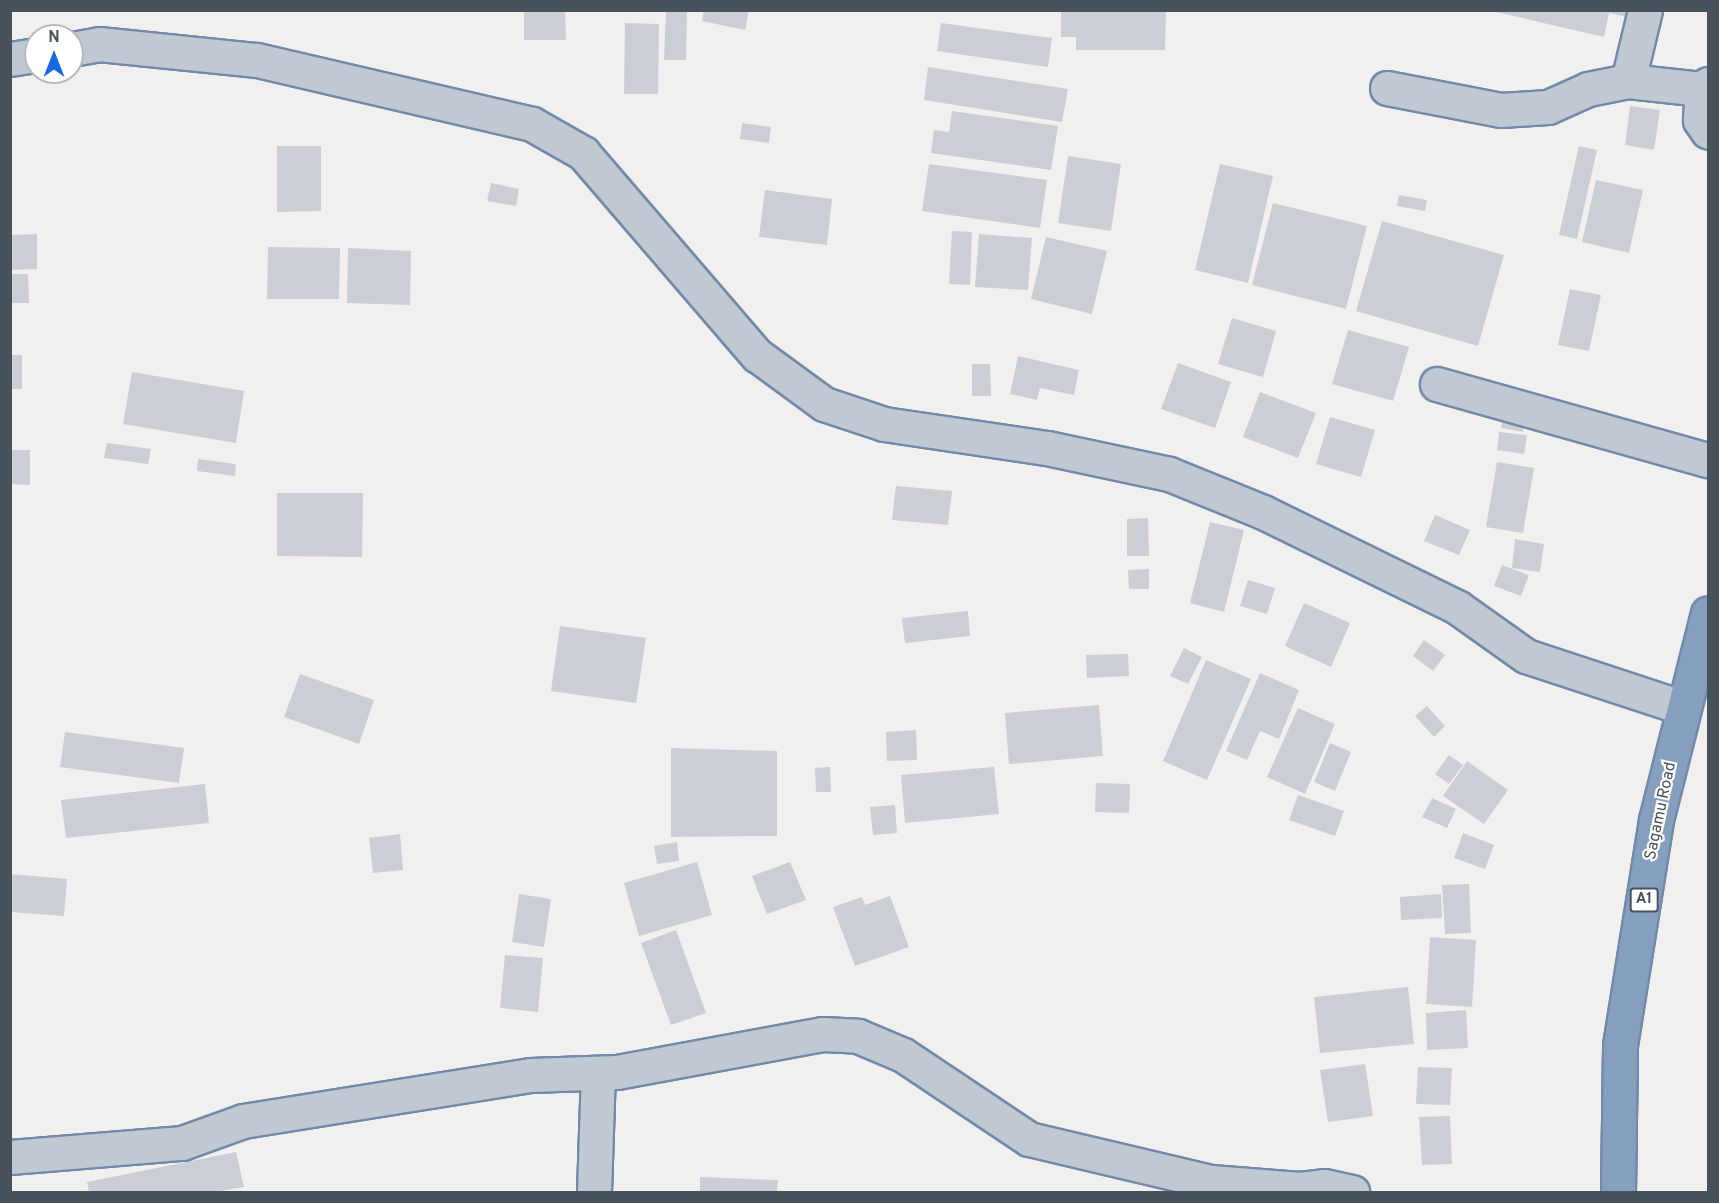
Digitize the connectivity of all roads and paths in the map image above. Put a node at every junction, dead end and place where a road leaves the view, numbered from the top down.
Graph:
1 (1645, 10) edge
2 (84, 47) edge
3 (1628, 81) junction
4 (1705, 87) edge
5 (1388, 88) dead end
6 (1708, 132) edge
7 (1437, 384) dead end
8 (1708, 460) edge
9 (1708, 613) edge
10 (1684, 708) junction
11 (598, 1073) junction
12 (10, 1157) edge
13 (594, 1192) edge
14 (1352, 1192) edge
15 (1617, 1192) edge

1 - 3 street
2 - 10 street
3 - 4 street
3 - 5 street
4 - 6 street
7 - 8 street
9 - 10 highway, Sagamu Road / A1
10 - 15 highway, Sagamu Road / A1
11 - 12 street
11 - 13 street
11 - 14 street

